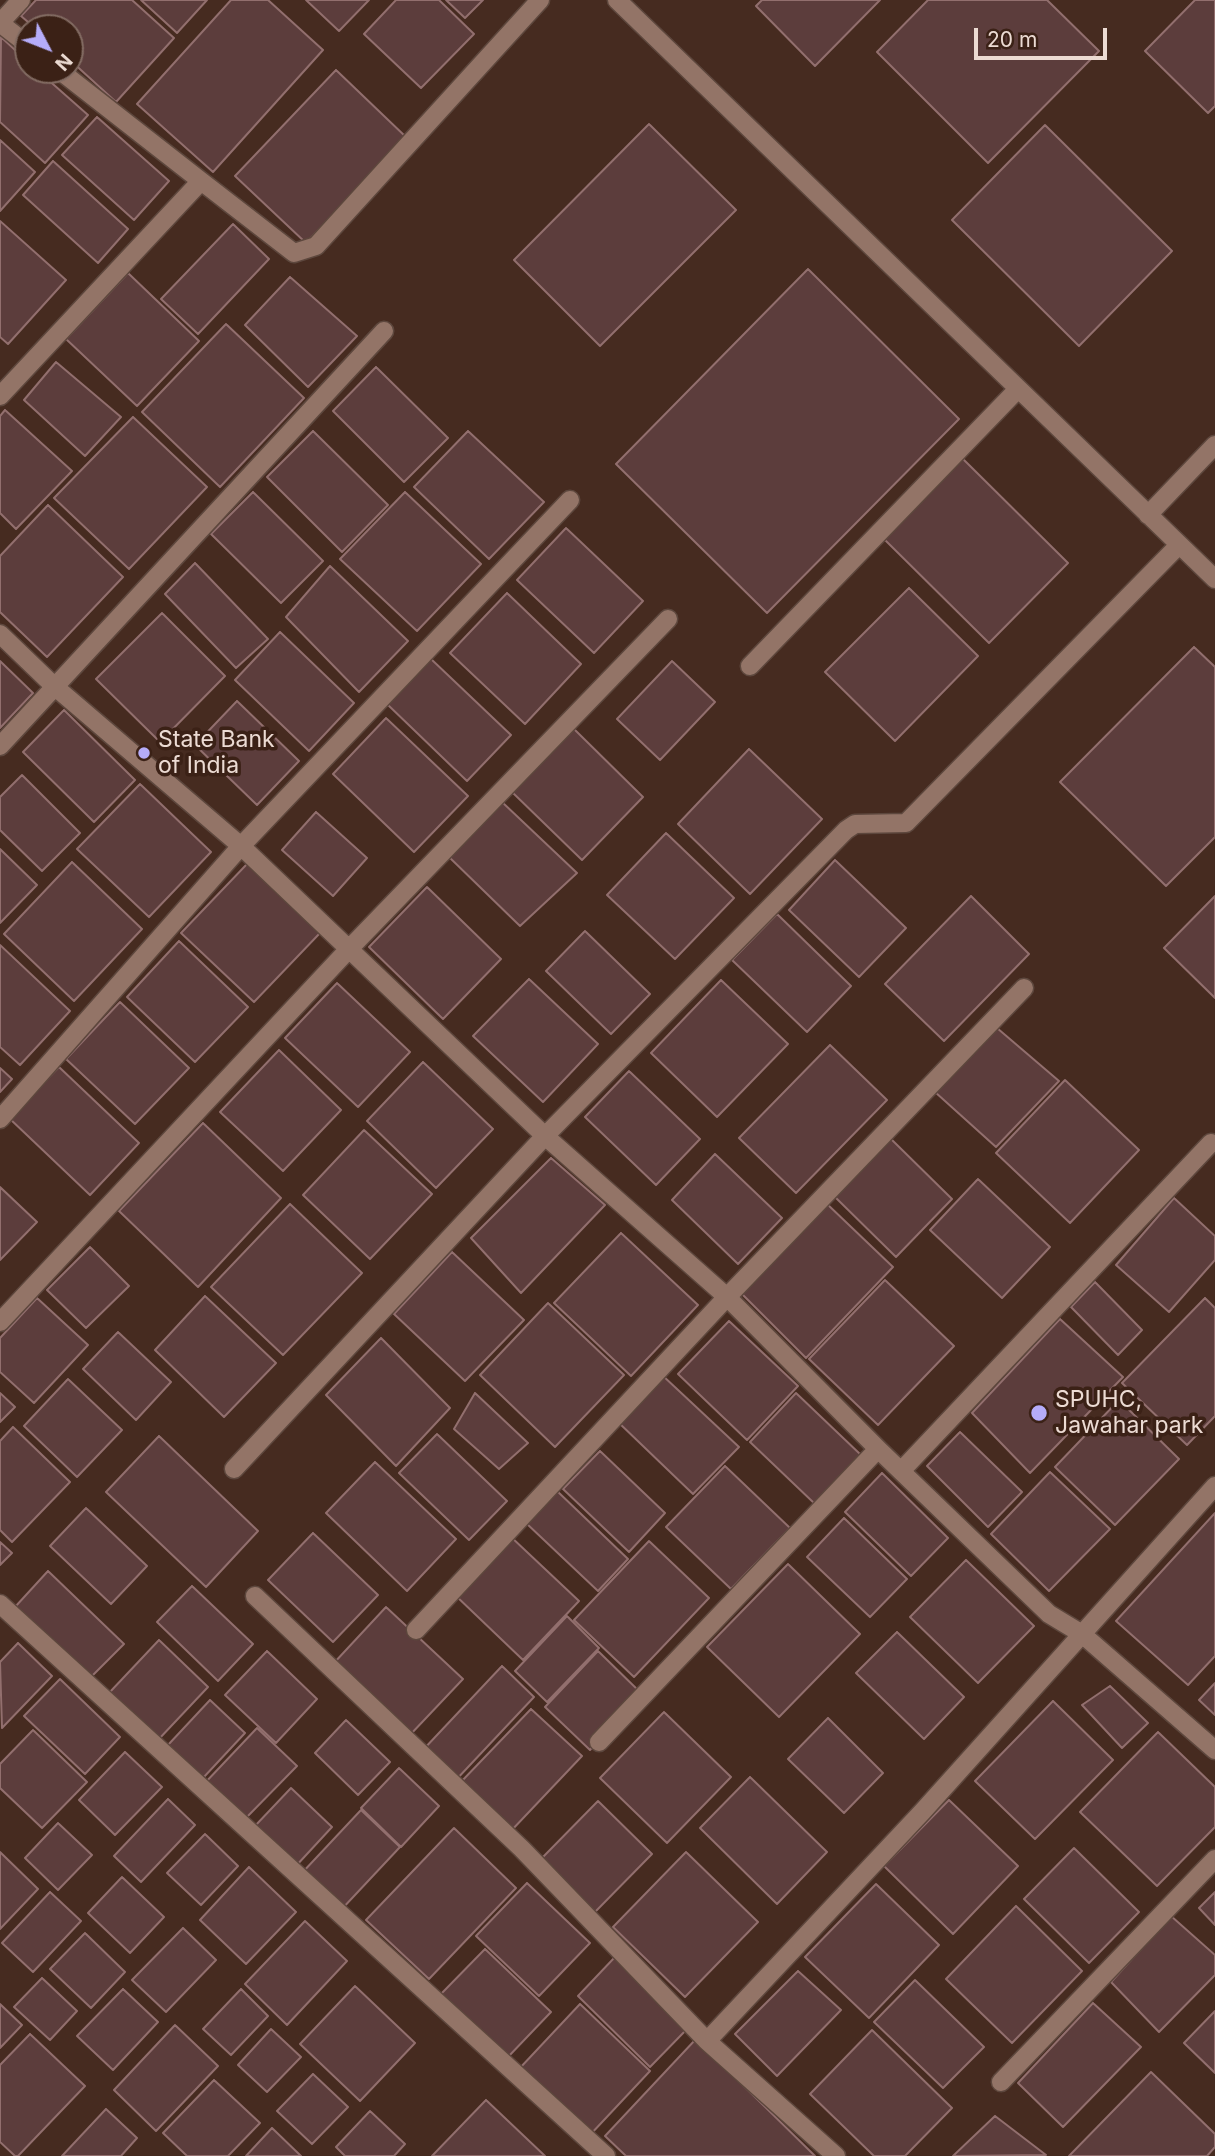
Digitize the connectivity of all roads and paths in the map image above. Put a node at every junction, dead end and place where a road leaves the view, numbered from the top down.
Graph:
1 (540, 0) edge
2 (617, 0) edge
3 (14, 2) edge
4 (14, 34) edge
5 (77, 84) edge
6 (201, 181) junction
7 (384, 331) dead end
8 (1018, 389) junction
9 (0, 396) edge
10 (1215, 445) edge
11 (570, 500) dead end
12 (1148, 515) junction
13 (1179, 545) junction
14 (1215, 579) edge
15 (668, 619) dead end
16 (0, 634) edge
17 (750, 666) dead end
18 (54, 686) junction
19 (0, 746) edge
20 (241, 846) junction
21 (348, 950) junction
22 (1024, 988) dead end
23 (0, 1119) edge
24 (545, 1136) junction
25 (1211, 1143) dead end
26 (727, 1297) junction
27 (0, 1322) edge
28 (878, 1449) junction
29 (234, 1469) dead end
30 (902, 1470) junction
31 (1215, 1486) edge
32 (255, 1596) dead end
33 (0, 1604) edge
34 (415, 1630) dead end
35 (1082, 1634) junction
36 (599, 1742) dead end
37 (1215, 1750) edge
38 (1215, 1859) edge
39 (707, 2041) junction
40 (1001, 2082) dead end
41 (606, 2156) edge
42 (836, 2156) edge

1 - 6 street
2 - 8 street
3 - 4 street
5 - 6 street
6 - 9 street
7 - 18 street
8 - 12 street
8 - 17 street
10 - 12 street
11 - 20 street
12 - 13 street
13 - 14 street
13 - 24 street
15 - 21 street
16 - 18 street
18 - 19 street
18 - 20 street
20 - 21 street
20 - 23 street
21 - 24 street
21 - 27 street
22 - 26 street
24 - 26 street
24 - 29 street
25 - 30 street
26 - 28 street
26 - 34 street
28 - 30 street
28 - 36 street
30 - 35 street
31 - 35 street
32 - 39 street
33 - 41 street
35 - 37 street
35 - 39 street
38 - 40 street
39 - 42 street

